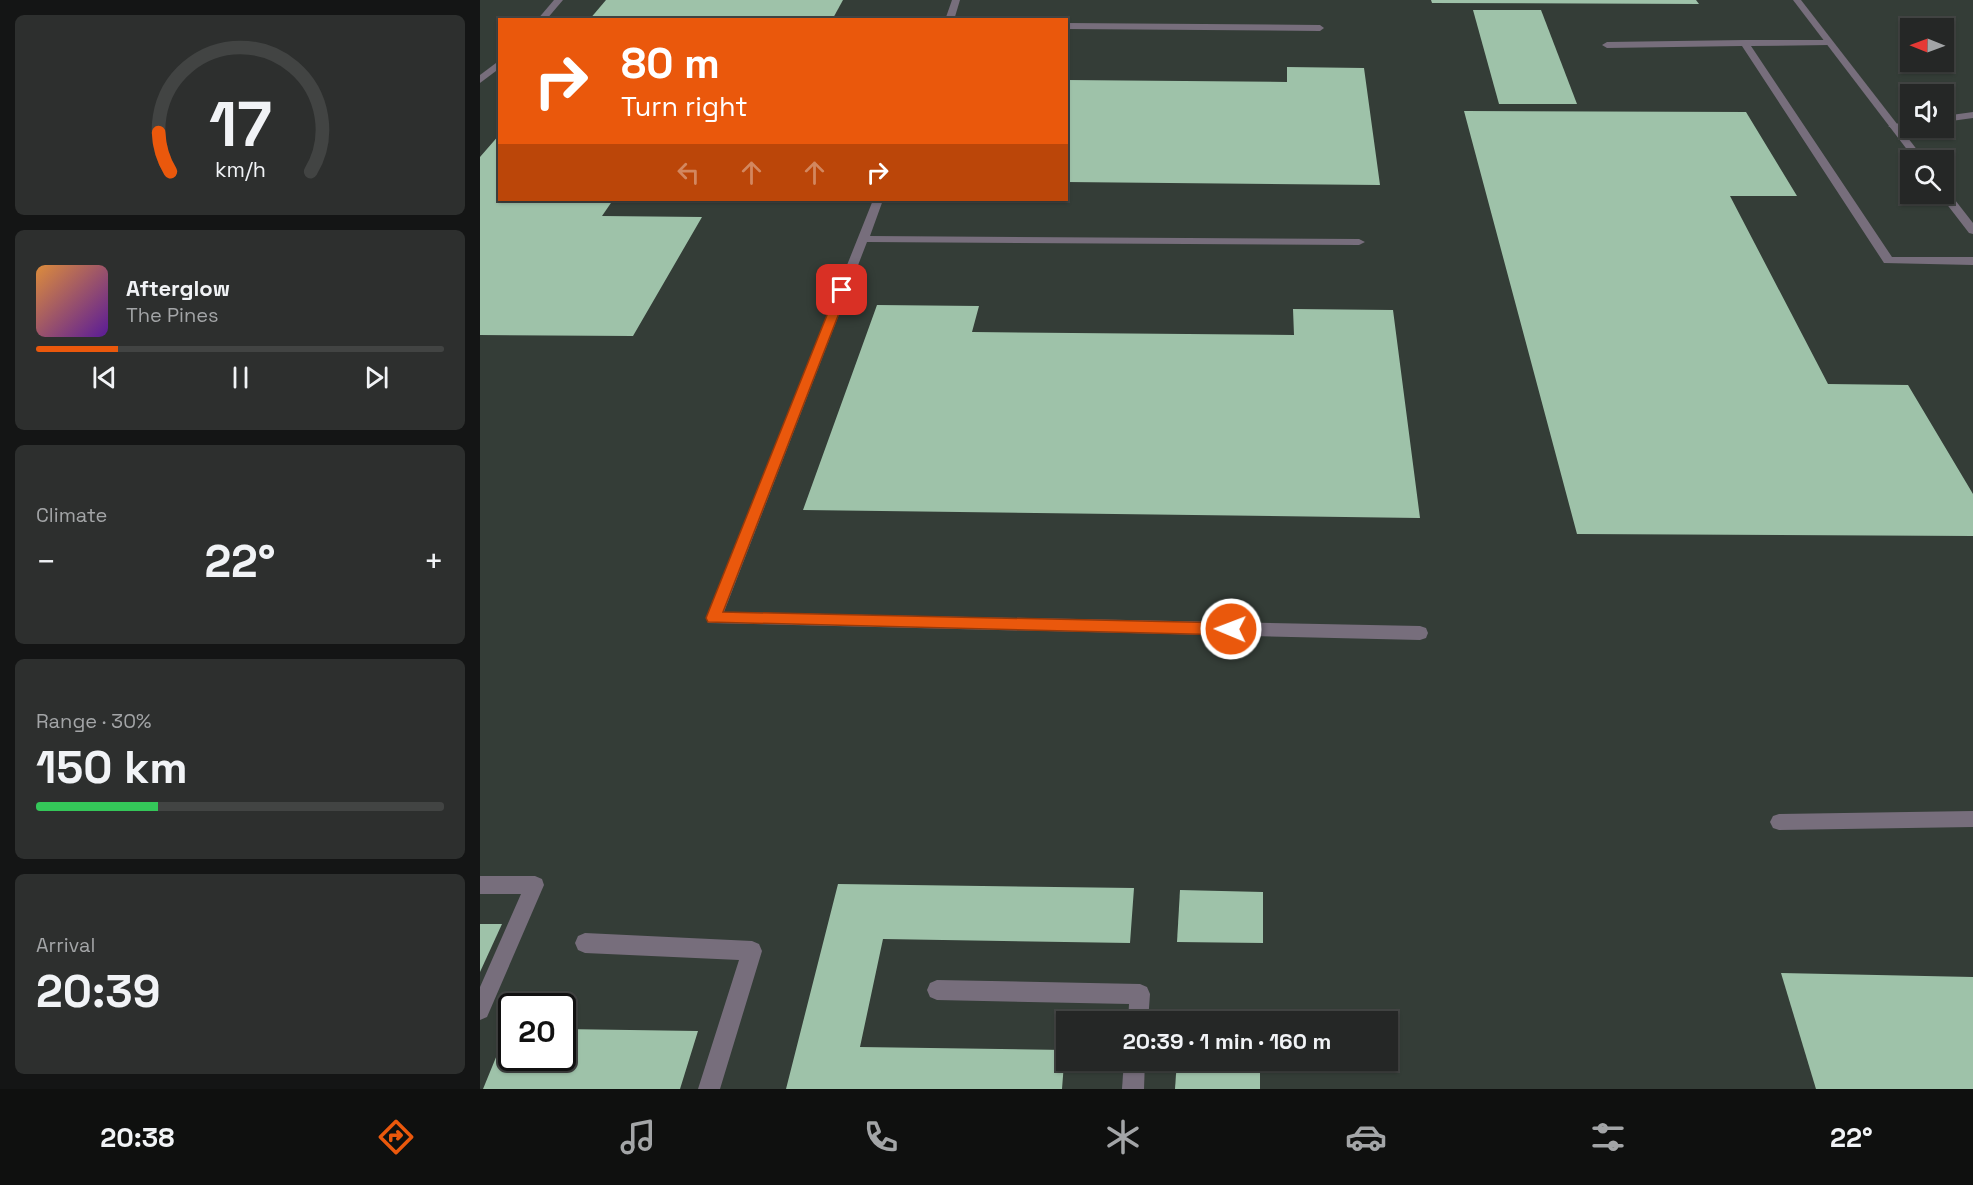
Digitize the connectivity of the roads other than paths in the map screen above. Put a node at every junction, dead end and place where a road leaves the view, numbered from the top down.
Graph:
1 (559, 0) edge
2 (956, 0) edge
3 (1797, 0) edge
4 (543, 18) edge
5 (950, 18) edge
6 (1068, 26) edge
7 (1320, 28) dead end
8 (1829, 42) junction
9 (1744, 43) junction
10 (1607, 45) dead end
11 (498, 65) edge
12 (480, 80) edge
13 (1973, 115) edge
14 (1954, 118) edge
15 (1900, 125) edge
16 (1893, 126) junction
17 (1912, 150) edge
18 (878, 201) edge
19 (1952, 204) edge
20 (1973, 231) edge
21 (863, 238) junction
22 (1359, 242) dead end
23 (1973, 261) edge
24 (1420, 633) dead end
25 (1973, 819) edge
26 (1779, 822) dead end
27 (480, 885) edge
28 (585, 943) dead end
29 (937, 990) dead end
30 (480, 1010) edge
31 (1139, 1011) edge
32 (1134, 1071) edge
33 (709, 1089) edge
34 (1133, 1089) edge

1 - 4 street
2 - 5 street
3 - 8 street
6 - 7 street
8 - 9 street
8 - 16 street
9 - 10 street
9 - 23 street
11 - 12 street
13 - 14 street
15 - 16 street
16 - 17 street
18 - 21 street
19 - 20 street
21 - 22 street
21 - 24 street
25 - 26 street
27 - 30 street
28 - 33 street
29 - 31 street
32 - 34 street

